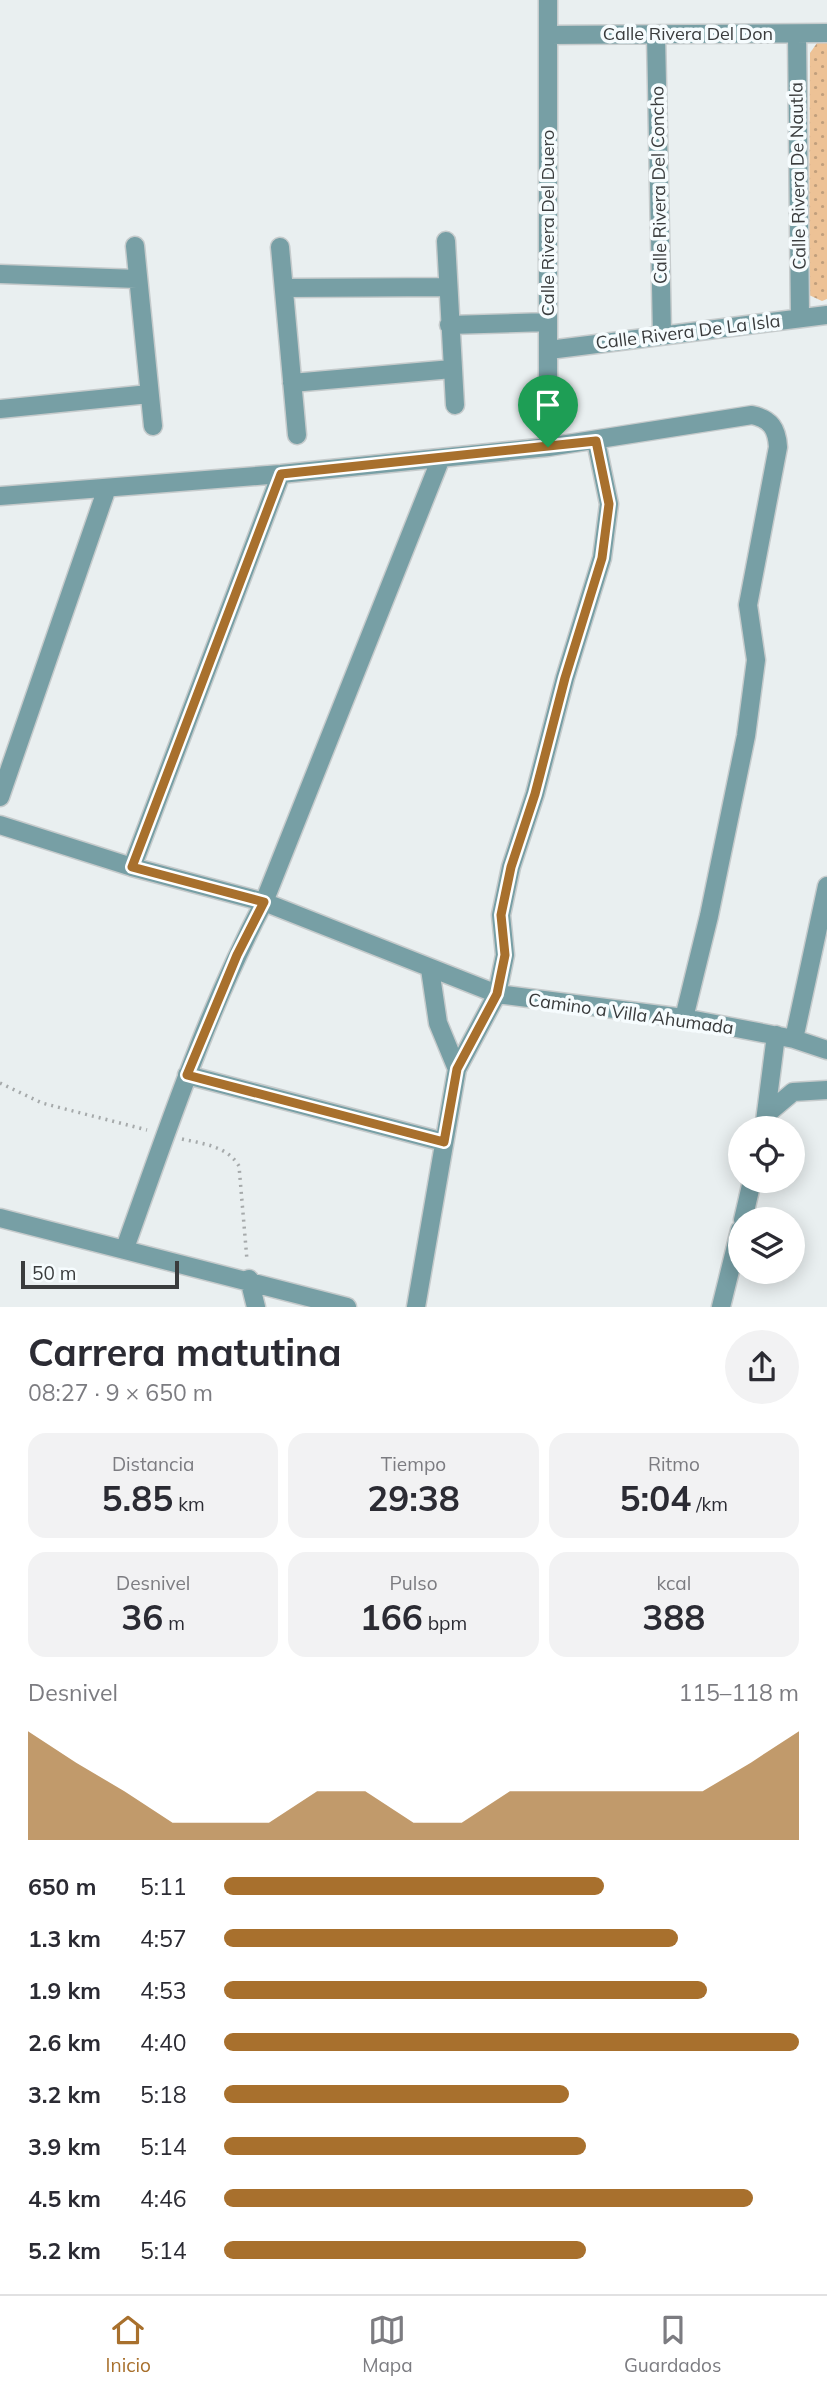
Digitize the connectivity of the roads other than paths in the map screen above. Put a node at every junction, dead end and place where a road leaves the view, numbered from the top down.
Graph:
1 (548, 0) edge
2 (827, 33) edge
3 (797, 34) junction
4 (549, 35) junction
5 (656, 35) junction
6 (446, 241) dead end
7 (135, 246) dead end
8 (280, 247) dead end
9 (0, 274) edge
10 (137, 279) junction
11 (447, 286) junction
12 (284, 288) junction
13 (827, 315) edge
14 (800, 318) junction
15 (548, 322) junction
16 (449, 325) junction
17 (662, 335) junction
18 (549, 350) junction
19 (452, 369) junction
20 (292, 383) junction
21 (149, 394) junction
22 (455, 405) dead end
23 (0, 409) edge
24 (153, 426) dead end
25 (297, 435) dead end
26 (596, 441) junction
27 (548, 447) junction
28 (441, 458) junction
29 (281, 474) junction
30 (107, 488) junction
31 (0, 496) edge
32 (0, 797) edge
33 (0, 825) edge
34 (132, 867) junction
35 (827, 886) edge
36 (264, 902) junction
37 (430, 969) junction
38 (497, 994) junction
39 (684, 1018) junction
40 (785, 1037) junction
41 (827, 1050) edge
42 (457, 1069) junction
43 (187, 1075) junction
44 (827, 1090) edge
45 (767, 1116) edge
46 (771, 1116) edge
47 (444, 1142) junction
48 (0, 1217) edge
49 (125, 1248) junction
50 (249, 1279) junction
51 (728, 1279) edge
52 (256, 1307) edge
53 (347, 1307) edge
54 (416, 1307) edge
55 (721, 1307) edge

1 - 4 street, Calle Rivera Del Duero
2 - 3 street, Calle Rivera Del Don
3 - 5 street, Calle Rivera Del Don
3 - 14 street, Calle Rivera De Nautla
4 - 5 street, Calle Rivera Del Don
4 - 15 street, Calle Rivera Del Duero
5 - 17 street, Calle Rivera Del Concho
6 - 11 street
7 - 10 street
8 - 12 street
9 - 10 street
10 - 21 street
11 - 12 street
11 - 16 street
12 - 20 street
13 - 14 street, Calle Rivera De La Isla
14 - 17 street, Calle Rivera De La Isla
15 - 16 street
15 - 18 street, Calle Rivera Del Duero
16 - 19 street
17 - 18 street, Calle Rivera De La Isla
18 - 27 street, Calle Rivera Del Duero
19 - 20 street
19 - 22 street
20 - 25 street
21 - 23 street
21 - 24 street
26 - 27 street
26 - 38 street
26 - 39 street
27 - 28 street
28 - 29 street
28 - 36 street
29 - 30 street
29 - 34 street
30 - 31 street
30 - 32 street
33 - 34 street, Camino a Villa Ahumada
34 - 36 street, Camino a Villa Ahumada
35 - 40 street
36 - 37 street, Camino a Villa Ahumada
36 - 43 street
37 - 38 street, Camino a Villa Ahumada
37 - 42 street
38 - 39 street, Camino a Villa Ahumada
38 - 42 street
39 - 40 street, Camino a Villa Ahumada
40 - 41 street, Camino a Villa Ahumada
40 - 45 street
42 - 47 street
43 - 47 street
43 - 49 street
44 - 46 street
47 - 54 street
48 - 49 street
49 - 50 street
50 - 52 street
50 - 53 street
51 - 55 street

